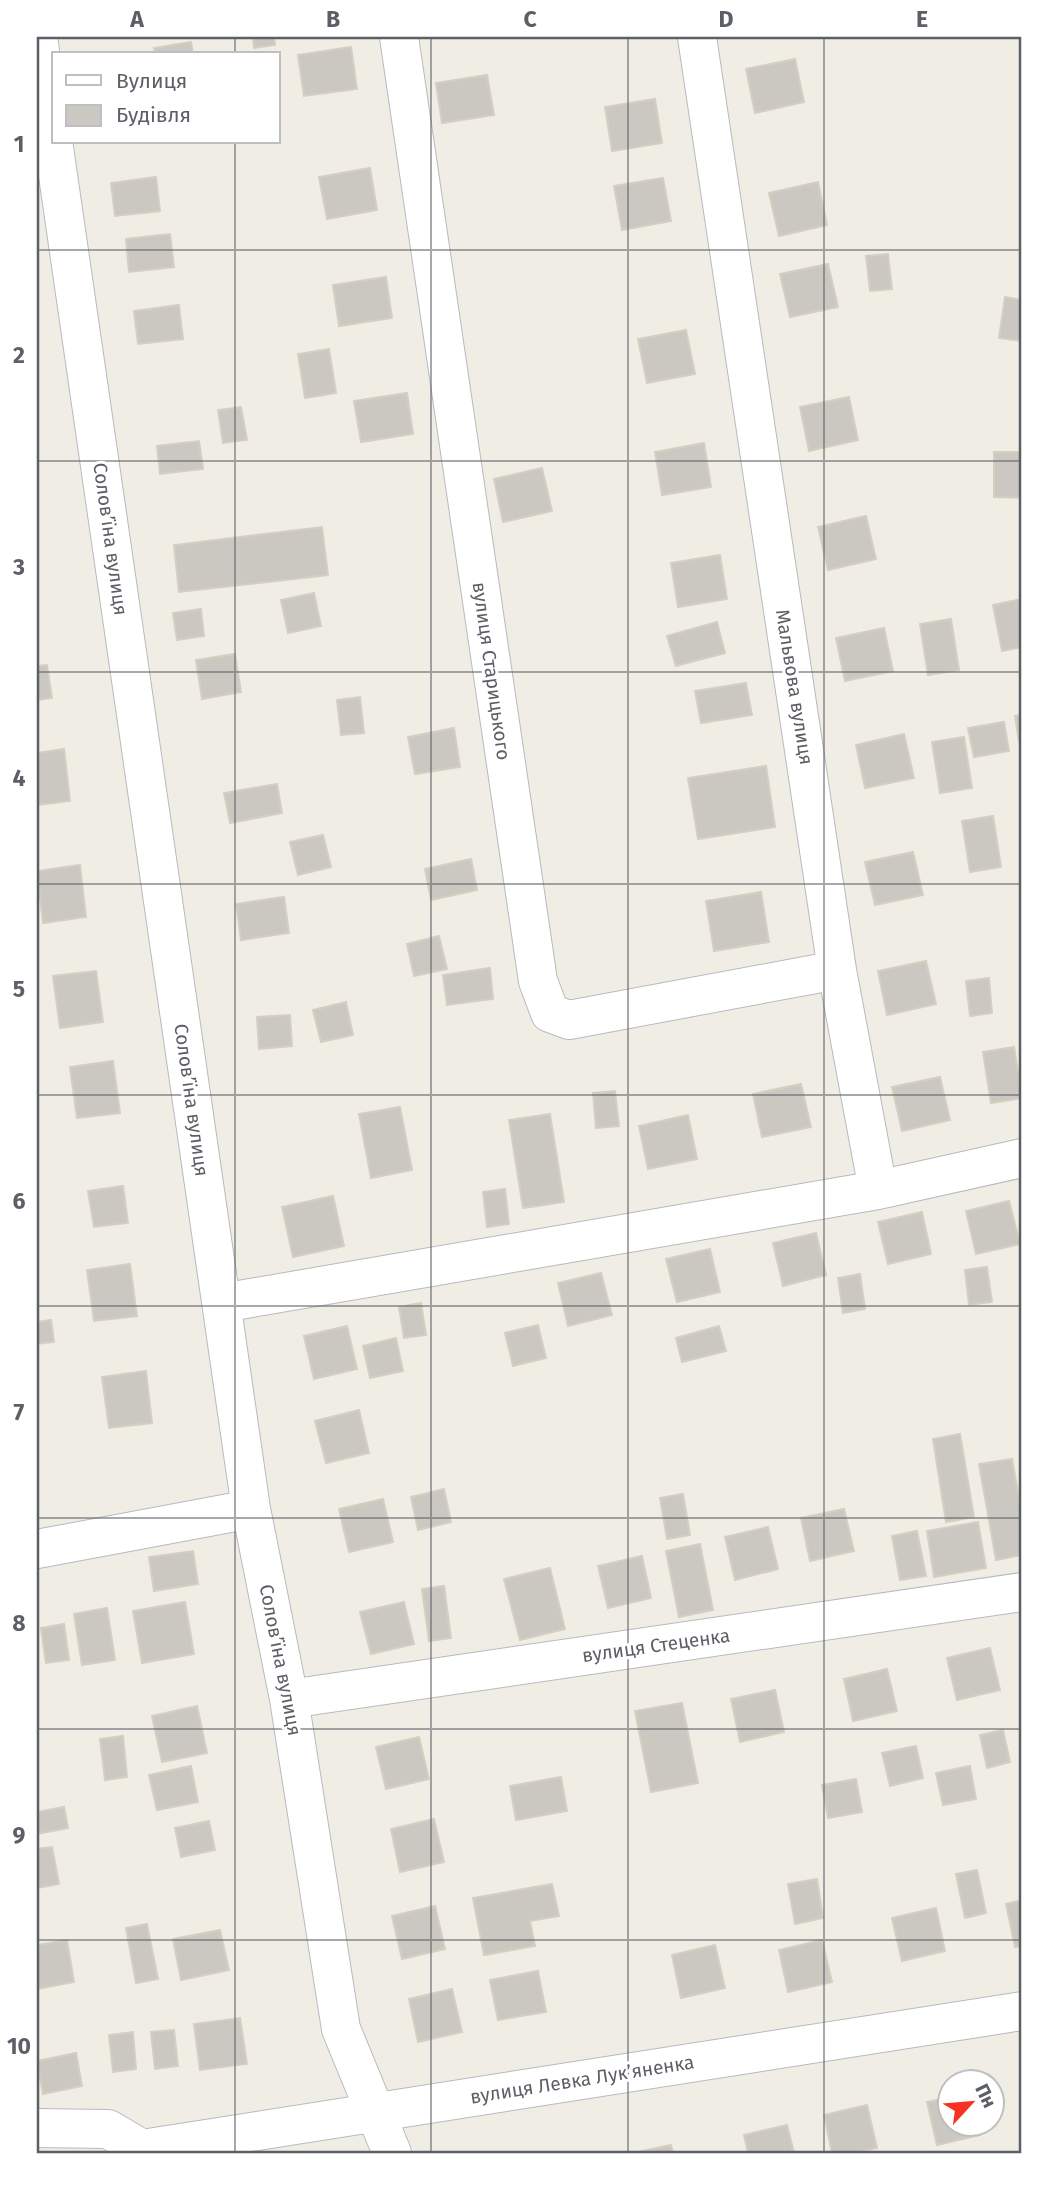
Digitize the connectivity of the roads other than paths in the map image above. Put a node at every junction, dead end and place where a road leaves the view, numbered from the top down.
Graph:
1 (38, 37) edge
2 (399, 37) edge
3 (697, 37) edge
4 (52, 133) edge
5 (54, 144) edge
6 (837, 970) junction
7 (1022, 1158) edge
8 (878, 1190) junction
9 (222, 1303) junction
10 (251, 1510) junction
11 (37, 1549) edge
12 (1022, 1592) edge
13 (289, 1699) junction
14 (1022, 2011) edge
15 (376, 2111) junction
16 (37, 2128) edge
17 (141, 2151) edge
18 (391, 2153) edge

1 - 4 street, Соловʼїна вулиця
2 - 6 street, вулиця Старицького
3 - 6 street, Мальвова вулиця
5 - 9 street, Соловʼїна вулиця
6 - 8 street, Мальвова вулиця
7 - 8 street
8 - 9 street
9 - 10 street, Соловʼїна вулиця
10 - 11 street
10 - 13 street, Соловʼїна вулиця
12 - 13 street, вулиця Стеценка
13 - 15 street, Соловʼїна вулиця
14 - 15 street, вулиця Левка Лукʼяненка
15 - 17 street, вулиця Левка Лукʼяненка
15 - 18 street, Соловʼїна вулиця
16 - 17 street

